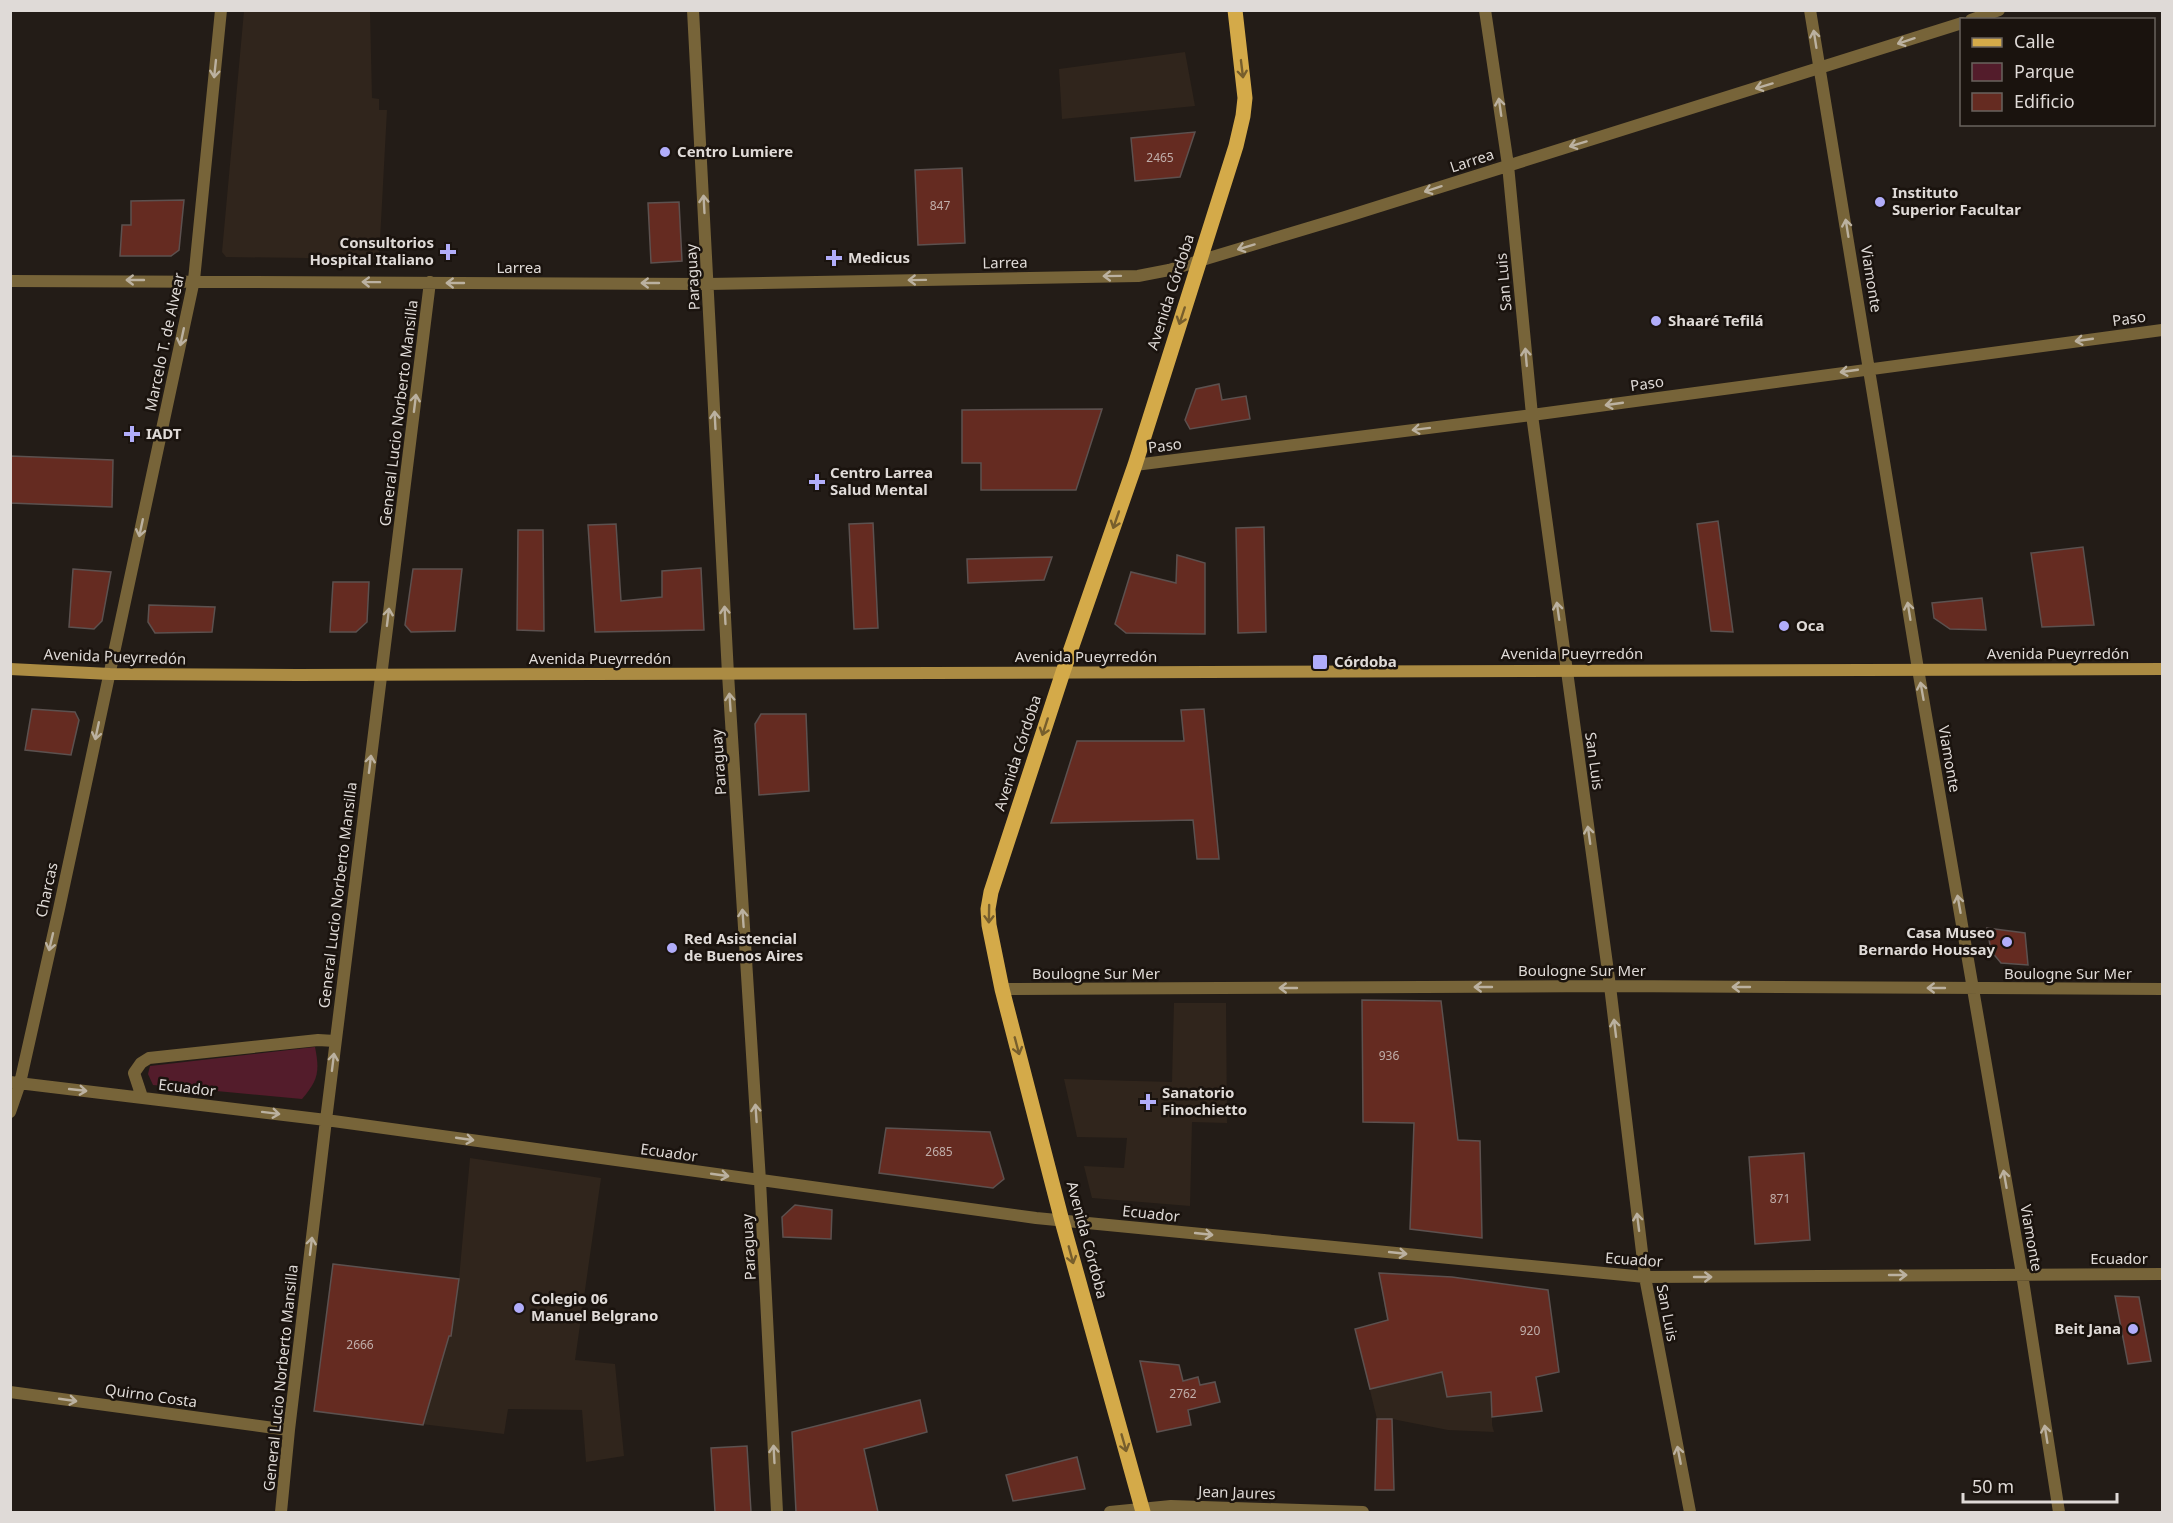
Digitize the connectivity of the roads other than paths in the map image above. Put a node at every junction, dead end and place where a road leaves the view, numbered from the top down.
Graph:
1 (221, 10) edge
2 (693, 10) edge
3 (1235, 10) edge
4 (1485, 10) edge
5 (1810, 10) edge
6 (1999, 10) edge
7 (1977, 18) edge
8 (1960, 24) edge
9 (1820, 68) junction
10 (1508, 165) junction
11 (1200, 261) junction
12 (194, 280) junction
13 (10, 281) edge
14 (429, 282) junction
15 (708, 284) junction
16 (2163, 330) edge
17 (1870, 368) junction
18 (1532, 415) junction
19 (1135, 465) junction
20 (10, 669) edge
21 (1566, 669) junction
22 (1918, 669) junction
23 (2163, 669) edge
24 (1063, 672) junction
25 (110, 674) junction
26 (728, 674) junction
27 (381, 675) junction
28 (1610, 986) junction
29 (1973, 988) junction
30 (1002, 989) junction
31 (2163, 989) edge
32 (335, 1041) junction
33 (15, 1083) edge
34 (142, 1097) junction
35 (10, 1112) edge
36 (326, 1120) junction
37 (760, 1181) junction
38 (1062, 1221) junction
39 (2022, 1274) junction
40 (2163, 1274) edge
41 (1645, 1277) junction
42 (10, 1392) edge
43 (288, 1430) junction
44 (1142, 1510) edge
45 (281, 1512) edge
46 (777, 1512) edge
47 (1110, 1512) edge
48 (1363, 1512) edge
49 (1690, 1512) edge
50 (2059, 1512) edge

1 -> 12 street, Marcelo T. de Alvear
15 -> 2 street, Paraguay
3 -> 11 main road, Avenida Córdoba
10 -> 4 street, San Luis
9 -> 5 street, Viamonte
6 - 7 street
8 -> 9 street, Larrea
9 -> 10 street, Larrea
17 -> 9 street, Viamonte
10 -> 11 street, Larrea
18 -> 10 street, San Luis
11 -> 15 street, Larrea
11 -> 19 main road, Avenida Córdoba
12 -> 13 street, Larrea
14 -> 12 street, Larrea
12 -> 25 street, Marcelo T. de Alvear
15 -> 14 street, Larrea
27 -> 14 street, General Lucio Norberto Mansilla
26 -> 15 street, Paraguay
16 -> 17 street, Paso
17 -> 18 street, Paso
22 -> 17 street, Viamonte
18 -> 19 street, Paso
21 -> 18 street, San Luis
19 -> 24 main road, Avenida Córdoba
20 - 25 main road, Avenida Pueyrredón
21 - 22 main road, Avenida Pueyrredón
21 - 24 main road, Avenida Pueyrredón
28 -> 21 street, San Luis
22 - 23 main road, Avenida Pueyrredón
29 -> 22 street, Viamonte
24 - 26 main road, Avenida Pueyrredón
24 -> 30 main road, Avenida Córdoba
25 - 27 main road, Avenida Pueyrredón
25 -> 33 street, Charcas
26 - 27 main road, Avenida Pueyrredón
37 -> 26 street, Paraguay
32 -> 27 street, General Lucio Norberto Mansilla
29 -> 28 street, Boulogne Sur Mer
28 -> 30 street, Boulogne Sur Mer
41 -> 28 street, San Luis
29 - 31 street, Boulogne Sur Mer
39 -> 29 street, Viamonte
30 -> 38 main road, Avenida Córdoba
32 - 34 street, Ecuador
36 -> 32 street, General Lucio Norberto Mansilla
33 -> 34 street, Ecuador
33 - 35 street, Charcas
34 -> 36 street, Ecuador
36 -> 37 street, Ecuador
43 -> 36 street, General Lucio Norberto Mansilla
37 - 38 street, Ecuador
46 -> 37 street, Paraguay
38 -> 41 street, Ecuador
38 -> 44 main road, Avenida Córdoba
39 - 40 street, Ecuador
41 -> 39 street, Ecuador
50 -> 39 street, Viamonte
49 -> 41 street, San Luis
42 -> 43 street, Quirno Costa
43 - 45 street, General Lucio Norberto Mansilla
44 - 47 street, Jean Jaures
44 - 48 street, Jean Jaures

